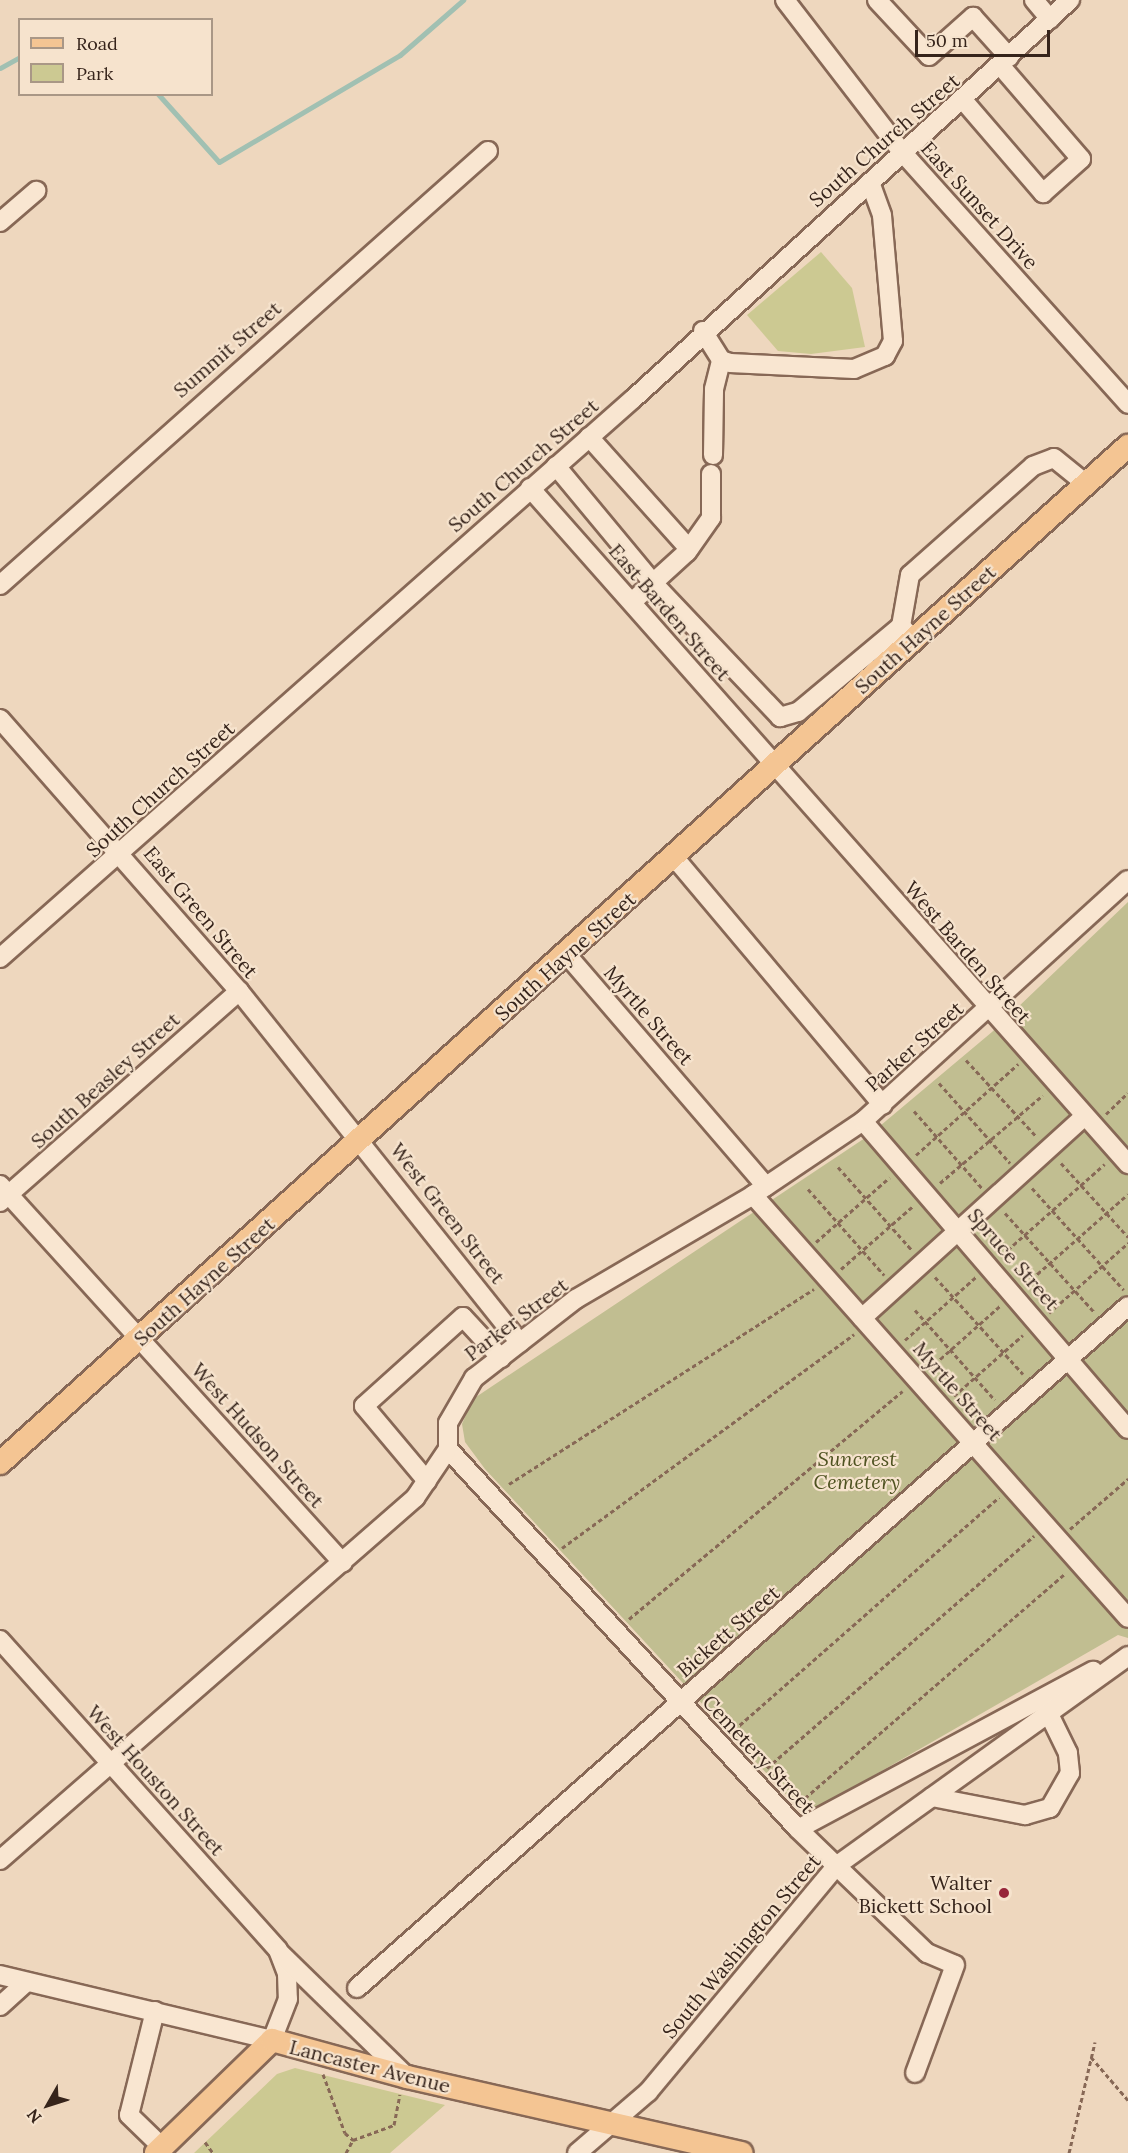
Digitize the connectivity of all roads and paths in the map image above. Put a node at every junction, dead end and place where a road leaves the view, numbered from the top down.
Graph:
1 (785, 0) edge
2 (877, 0) edge
3 (1034, 0) edge
4 (1070, 0) edge
5 (1050, 19) junction
6 (1004, 61) junction
7 (963, 100) junction
8 (488, 151) dead end
9 (903, 153) junction
10 (870, 182) junction
11 (36, 191) dead end
12 (0, 222) edge
13 (703, 331) junction
14 (721, 360) junction
15 (1128, 404) edge
16 (589, 436) junction
17 (1128, 446) edge
18 (713, 455) dead end
19 (556, 466) junction
20 (711, 474) dead end
21 (1086, 484) junction
22 (530, 488) junction
23 (690, 549) junction
24 (653, 583) junction
25 (0, 585) edge
26 (632, 602) junction
27 (907, 633) junction
28 (0, 719) edge
29 (776, 766) junction
30 (122, 854) junction
31 (674, 857) junction
32 (1128, 880) edge
33 (567, 955) junction
34 (0, 958) edge
35 (239, 991) junction
36 (989, 1010) junction
37 (1128, 1093) edge
38 (883, 1105) junction
39 (914, 1111) dead end
40 (864, 1121) junction
41 (1089, 1122) junction
42 (362, 1139) junction
43 (1123, 1159) edge
44 (838, 1167) dead end
45 (808, 1189) dead end
46 (759, 1190) junction
47 (3, 1194) edge
48 (1128, 1194) edge
49 (992, 1199) junction
50 (958, 1229) junction
51 (1024, 1235) junction
52 (1128, 1244) edge
53 (922, 1262) junction
54 (1050, 1263) junction
55 (989, 1265) junction
56 (828, 1280) junction
57 (895, 1288) junction
58 (1074, 1290) junction
59 (1014, 1294) junction
60 (954, 1297) junction
61 (1128, 1306) edge
62 (915, 1310) dead end
63 (865, 1321) junction
64 (926, 1322) junction
65 (1039, 1322) junction
66 (979, 1325) junction
67 (1106, 1325) junction
68 (140, 1338) junction
69 (520, 1343) junction
70 (951, 1350) junction
71 (893, 1352) junction
72 (1003, 1353) junction
73 (501, 1358) junction
74 (1070, 1358) junction
75 (975, 1377) junction
76 (917, 1379) junction
77 (1037, 1389) junction
78 (941, 1407) junction
79 (1008, 1415) junction
80 (1128, 1429) edge
81 (975, 1445) junction
82 (448, 1449) junction
83 (0, 1463) edge
84 (1128, 1479) edge
85 (427, 1481) junction
86 (509, 1484) dead end
87 (1011, 1486) junction
88 (1052, 1532) junction
89 (562, 1548) dead end
90 (1079, 1562) junction
91 (343, 1563) junction
92 (1128, 1618) edge
93 (628, 1619) dead end
94 (0, 1640) edge
95 (1128, 1654) edge
96 (681, 1702) junction
97 (1049, 1714) junction
98 (734, 1730) dead end
99 (111, 1763) junction
100 (767, 1769) dead end
101 (932, 1797) junction
102 (806, 1798) dead end
103 (798, 1829) junction
104 (0, 1860) edge
105 (836, 1866) junction
106 (278, 1950) junction
107 (0, 1975) edge
108 (27, 1982) junction
109 (357, 1988) dead end
110 (0, 2006) edge
111 (155, 2011) junction
112 (272, 2040) junction
113 (1095, 2042) dead end
114 (1091, 2057) junction
115 (323, 2072) dead end
116 (915, 2073) dead end
117 (404, 2084) junction
118 (1128, 2100) edge
119 (612, 2122) junction
120 (353, 2140) junction
121 (205, 2142) dead end
122 (159, 2150) edge
123 (213, 2153) edge
124 (346, 2153) edge
125 (577, 2153) edge
126 (741, 2153) edge
127 (1069, 2153) edge

1 - 9 street, East Sunset Drive
2 - 6 street
3 - 5 street
4 - 5 street, South Church Street
5 - 6 street, South Church Street
6 - 7 street, South Church Street
6 - 7 street
7 - 9 street, South Church Street
8 - 25 street, Summit Street
9 - 10 street, South Church Street
9 - 15 street, East Sunset Drive
10 - 13 street, South Church Street
10 - 14 street
11 - 12 street
13 - 14 street
13 - 16 street, South Church Street
14 - 18 street
16 - 19 street, South Church Street
16 - 23 street
17 - 21 main road, South Hayne Street
19 - 22 street, South Church Street
19 - 24 street
20 - 23 street
21 - 27 main road, South Hayne Street
21 - 27 street
22 - 26 street, East Barden Street
22 - 30 street, South Church Street
23 - 24 street
24 - 26 street
24 - 27 street
26 - 29 street, East Barden Street
27 - 29 main road, South Hayne Street
28 - 30 street, East Green Street
29 - 31 main road, South Hayne Street
29 - 36 street, West Barden Street
30 - 34 street, South Church Street
30 - 35 street, East Green Street
31 - 33 main road, South Hayne Street
31 - 38 street
32 - 36 street, Parker Street
33 - 42 main road, South Hayne Street
33 - 46 street, Myrtle Street
35 - 42 street, East Green Street
35 - 47 street, South Beasley Street
36 - 38 street, Parker Street
36 - 41 street, West Barden Street
37 - 41 path
38 - 40 street, Parker Street
39 - 49 path
40 - 46 street, Parker Street
40 - 50 street, Spruce Street
41 - 43 street, West Barden Street
41 - 49 street
42 - 68 main road, South Hayne Street
42 - 69 street, West Green Street
43 - 51 path
44 - 53 path
45 - 57 path
46 - 56 street, Myrtle Street
46 - 69 street, Parker Street
47 - 68 street, West Hudson Street
48 - 54 path
49 - 50 street
49 - 51 path
50 - 53 street
50 - 55 street, Spruce Street
51 - 54 path
51 - 55 path
52 - 58 path
53 - 57 street
53 - 60 path
54 - 58 path
54 - 59 path
55 - 59 street, Spruce Street
55 - 60 path
56 - 63 street, Myrtle Street
56 - 86 path
57 - 63 street
58 - 65 path
58 - 67 path
59 - 65 street, Spruce Street
59 - 66 path
60 - 64 path
60 - 66 path
61 - 67 street, Bickett Street
62 - 64 path
63 - 71 street, Myrtle Street
63 - 89 path
64 - 70 path
64 - 71 path
65 - 72 path
65 - 74 street, Spruce Street
66 - 70 path
66 - 72 path
67 - 74 street, Bickett Street
68 - 83 main road, South Hayne Street
68 - 91 street, West Hudson Street
69 - 73 street, Parker Street
70 - 75 path
70 - 76 path
71 - 76 street, Myrtle Street
72 - 75 path
72 - 77 path
73 - 82 street, Parker Street
73 - 85 street
74 - 77 street, Bickett Street
74 - 80 street, Spruce Street
75 - 78 path
75 - 79 path
76 - 78 street, Myrtle Street
76 - 93 path
77 - 79 street, Bickett Street
78 - 81 street, Myrtle Street
79 - 81 street, Bickett Street
81 - 87 street, Myrtle Street
81 - 96 street, Bickett Street
82 - 85 street, Parker Street
82 - 96 street, Cemetery Street
84 - 88 path
85 - 91 street, Parker Street
87 - 88 street, Myrtle Street
87 - 98 path
88 - 90 street, Myrtle Street
88 - 100 path
90 - 92 street, Myrtle Street
90 - 102 path
91 - 99 street, Parker Street
94 - 99 street, West Houston Street
95 - 97 street, South Washington Street
95 - 103 street
96 - 103 street, Cemetery Street
96 - 109 street, Bickett Street
97 - 101 street, South Washington Street
97 - 101 street
99 - 104 street, Parker Street
99 - 106 street, West Houston Street
101 - 105 street, South Washington Street
103 - 105 street, Cemetery Street
105 - 116 street, Cemetery Street
105 - 119 street, South Washington Street
106 - 112 street, West Houston Street
106 - 117 street, West Houston Street
107 - 108 street, Lancaster Avenue
108 - 110 street
108 - 111 street, Lancaster Avenue
111 - 112 street, Lancaster Avenue
111 - 122 street
112 - 117 main road, Lancaster Avenue
112 - 122 main road
113 - 114 path
114 - 118 path
114 - 127 path
115 - 120 path
117 - 119 main road, Lancaster Avenue
117 - 120 path
119 - 125 street, South Washington Street
119 - 126 main road, Lancaster Avenue
120 - 124 path
121 - 123 path

